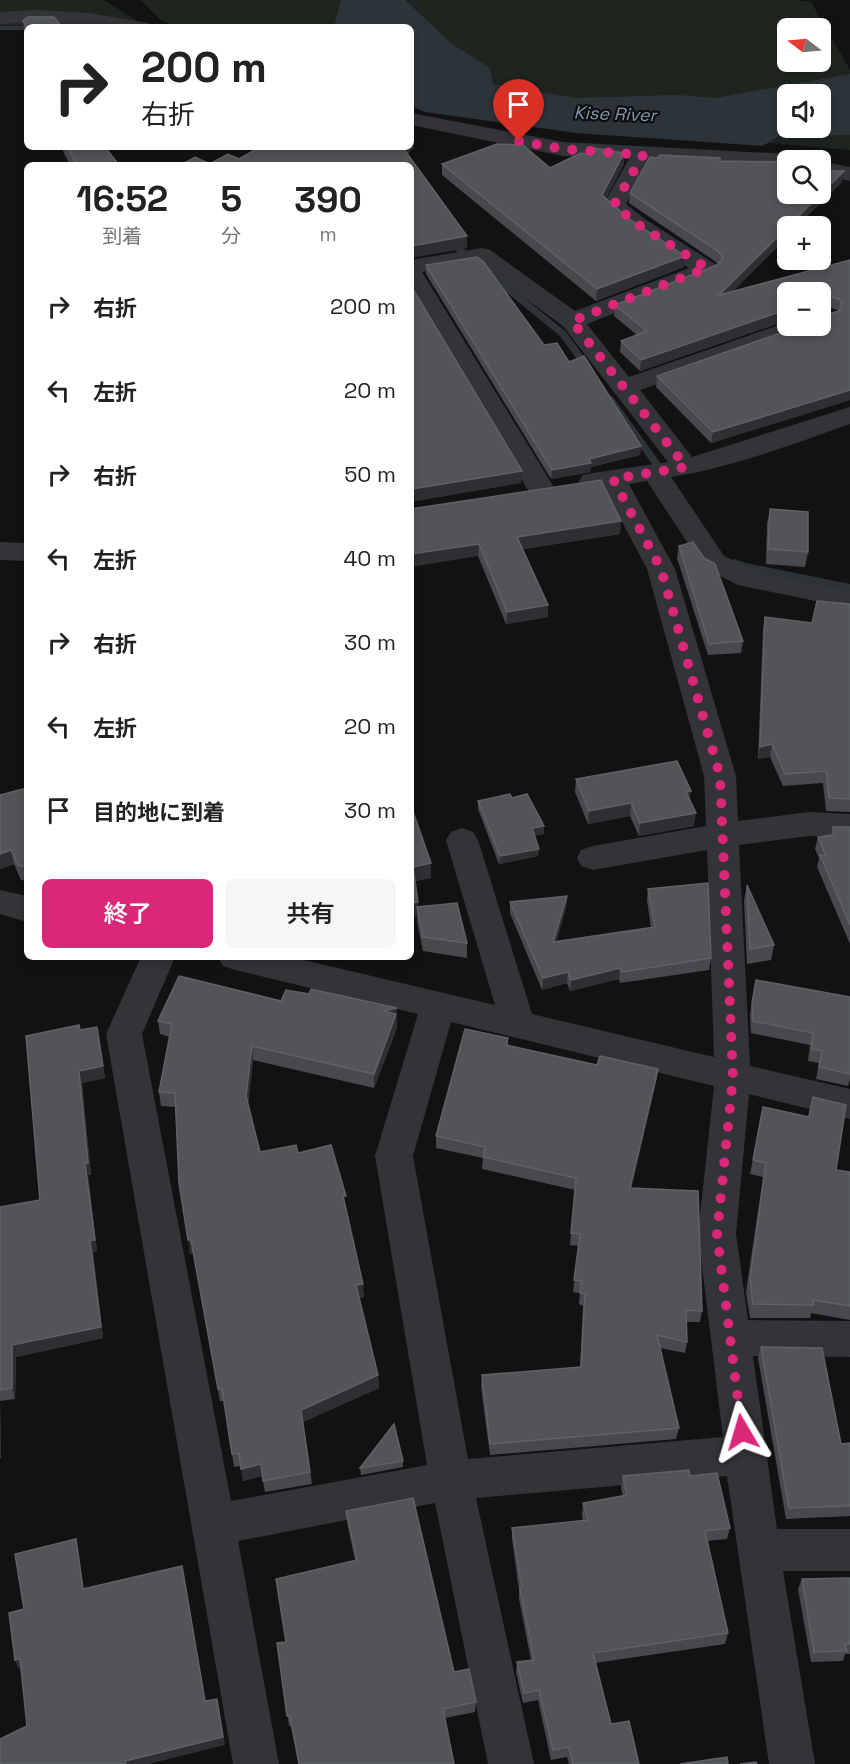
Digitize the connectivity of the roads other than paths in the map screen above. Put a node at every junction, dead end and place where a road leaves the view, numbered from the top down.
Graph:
1 (127, 7) dead end
2 (0, 18) edge
3 (124, 24) edge
4 (151, 24) edge
5 (414, 119) edge
6 (643, 155) junction
7 (777, 161) edge
8 (831, 170) edge
9 (850, 174) edge
10 (414, 266) edge
11 (414, 279) edge
12 (572, 321) junction
13 (777, 334) edge
14 (625, 387) junction
15 (850, 415) edge
16 (686, 467) junction
17 (655, 473) junction
18 (613, 479) junction
19 (0, 550) edge
20 (24, 552) edge
21 (850, 599) edge
22 (850, 826) edge
23 (723, 835) junction
24 (462, 840) dead end
25 (593, 858) dead end
26 (0, 902) edge
27 (24, 908) edge
28 (157, 960) edge
29 (248, 960) edge
30 (439, 1004) junction
31 (518, 1024) junction
32 (733, 1077) junction
33 (850, 1104) edge
34 (730, 1338) junction
35 (850, 1339) edge
36 (744, 1455) junction
37 (451, 1480) junction
38 (214, 1525) junction
39 (758, 1550) junction
40 (850, 1550) edge
41 (256, 1764) edge
42 (511, 1764) edge
43 (792, 1764) edge

1 - 4 street
2 - 3 street
5 - 6 street
6 - 7 street
6 - 12 street
8 - 9 street
10 - 12 street
11 - 18 street
12 - 14 street
13 - 14 street
14 - 16 street
15 - 16 street
16 - 17 street
17 - 18 street
17 - 21 street
18 - 23 street
19 - 20 street
22 - 23 street
23 - 25 street
23 - 32 street
24 - 31 street
26 - 27 street
28 - 38 street
29 - 30 street
30 - 31 street
30 - 37 street
31 - 32 street
32 - 33 street
32 - 34 street
34 - 35 street
34 - 36 street
36 - 37 street
36 - 39 street
37 - 38 street
37 - 42 street
38 - 41 street
39 - 40 street
39 - 43 street

